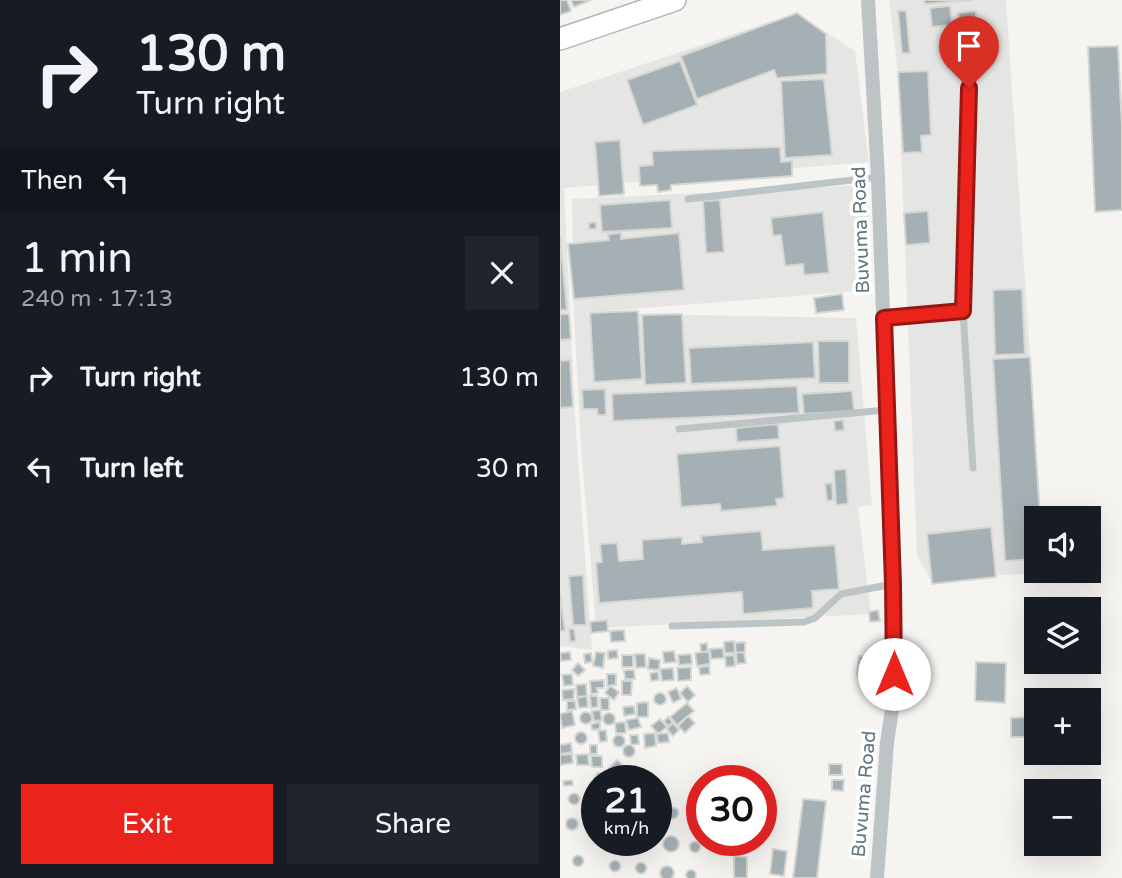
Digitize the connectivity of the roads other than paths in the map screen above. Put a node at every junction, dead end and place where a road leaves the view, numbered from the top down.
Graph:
1 (675, 0) edge
2 (868, 0) edge
3 (560, 39) edge
4 (969, 88) dead end
5 (878, 177) junction
6 (688, 199) dead end
7 (963, 311) junction
8 (884, 318) junction
9 (886, 410) junction
10 (679, 429) dead end
11 (973, 468) dead end
12 (893, 584) junction
13 (671, 626) dead end
14 (877, 878) edge

1 - 3 main road
2 - 5 street, Buvuma Road
4 - 7 lane
5 - 6 lane
5 - 8 street, Buvuma Road
7 - 8 lane
7 - 11 lane
8 - 9 street, Buvuma Road
9 - 10 lane
9 - 12 street, Buvuma Road
12 - 13 lane
12 - 14 street, Buvuma Road

